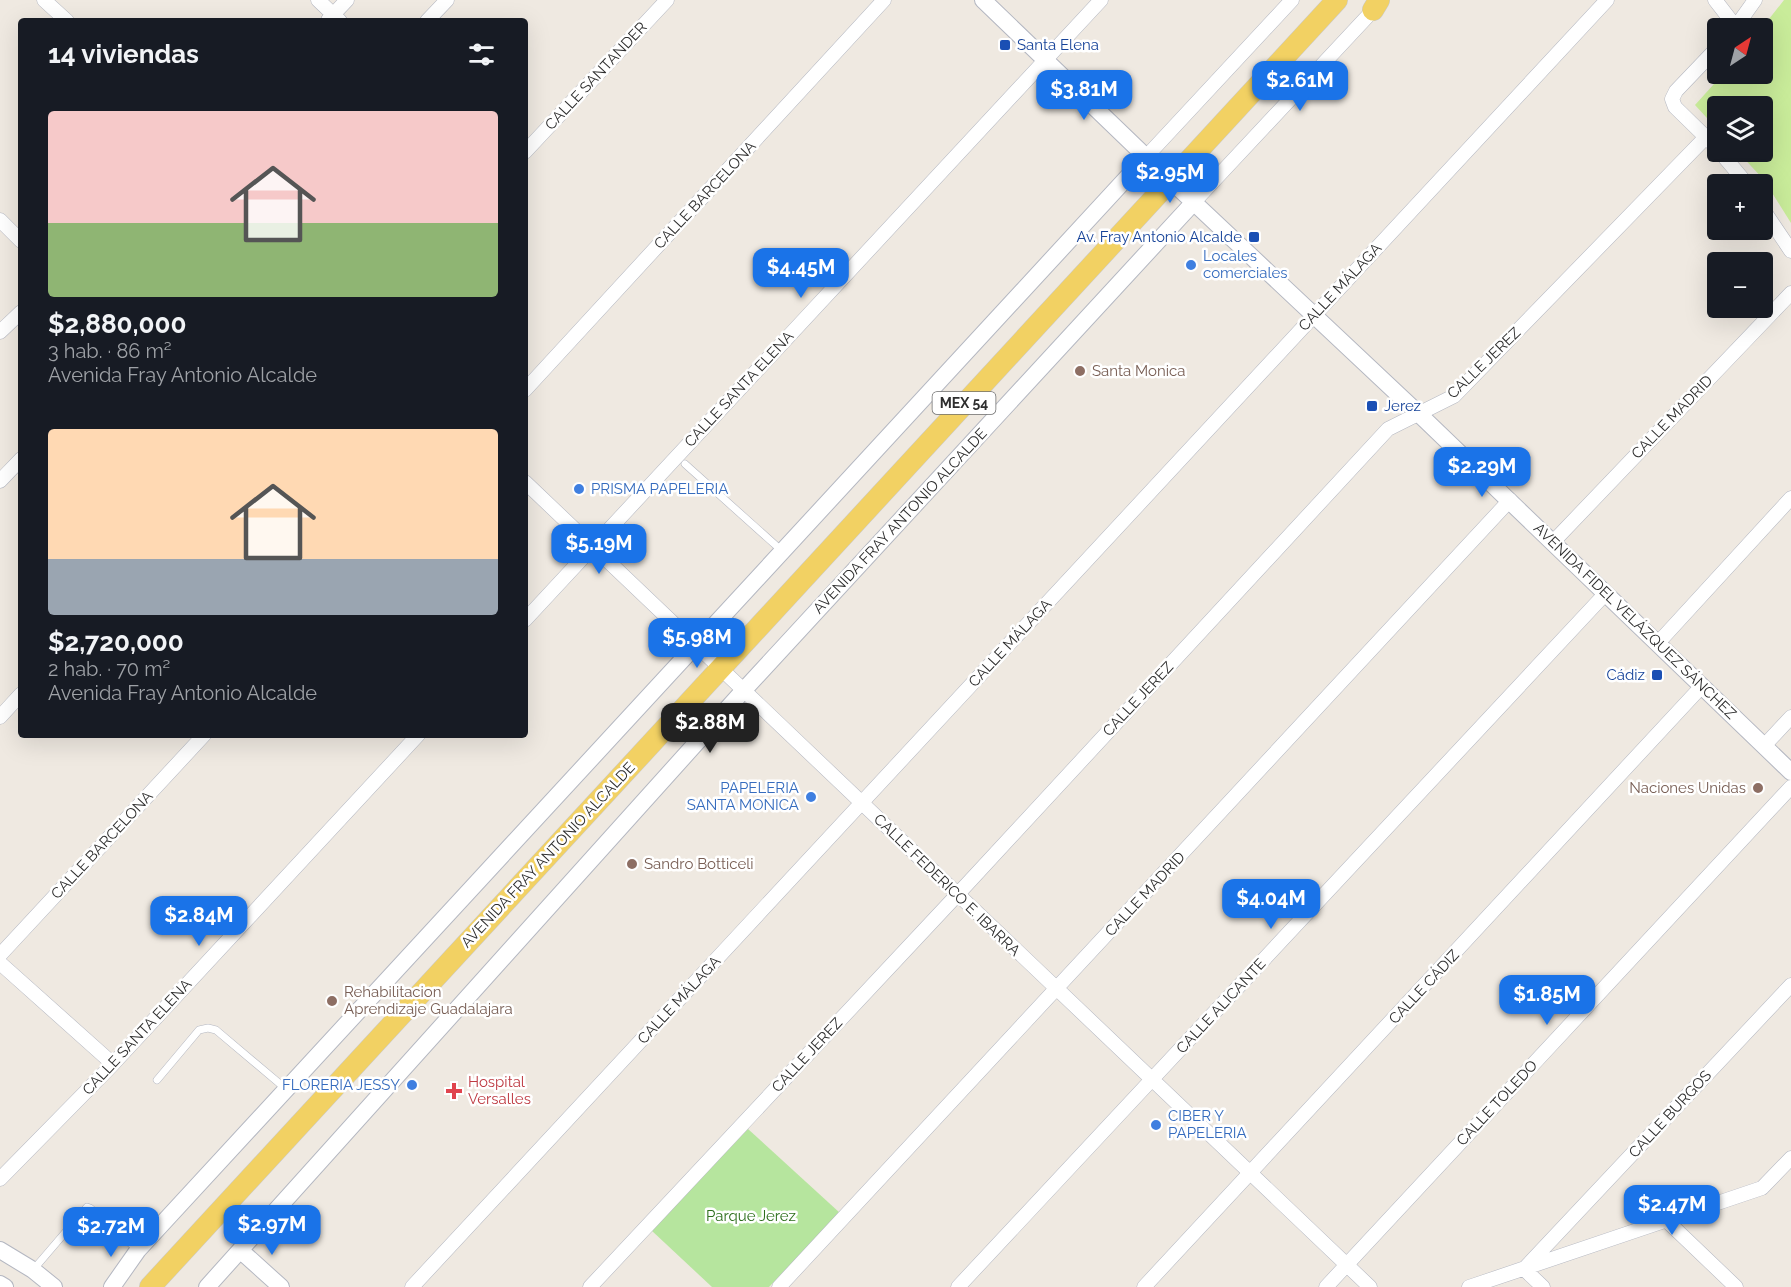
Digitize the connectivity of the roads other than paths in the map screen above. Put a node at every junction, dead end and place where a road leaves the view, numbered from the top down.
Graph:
1 (44, 0) edge
2 (318, 0) edge
3 (347, 0) edge
4 (447, 0) edge
5 (667, 0) edge
6 (884, 0) edge
7 (983, 0) edge
8 (1101, 0) edge
9 (1292, 0) edge
10 (1337, 0) edge
11 (1607, 0) edge
12 (1716, 0) edge
13 (1755, 0) edge
14 (1378, 3) edge
15 (64, 18) edge
16 (333, 18) edge
17 (335, 18) edge
18 (430, 18) edge
19 (1729, 18) edge
20 (1743, 18) edge
21 (1707, 59) edge
22 (1045, 60) junction
23 (1706, 137) joint
24 (528, 149) edge
25 (1146, 158) junction
26 (1729, 162) edge
27 (1739, 174) edge
28 (1170, 180) junction
29 (1194, 202) junction
30 (0, 220) edge
31 (1773, 224) edge
32 (18, 237) edge
33 (1791, 251) edge
34 (1791, 293) edge
35 (1315, 314) junction
36 (18, 315) edge
37 (0, 332) edge
38 (528, 387) edge
39 (1419, 414) junction
40 (18, 462) edge
41 (685, 464) dead end
42 (0, 481) edge
43 (528, 485) edge
44 (1791, 498) edge
45 (1510, 500) junction
46 (1553, 542) junction
47 (593, 547) junction
48 (782, 551) junction
49 (1606, 593) junction
50 (528, 617) edge
51 (1658, 643) junction
52 (696, 646) junction
53 (720, 669) junction
54 (1702, 686) junction
55 (743, 691) junction
56 (18, 697) edge
57 (0, 717) edge
58 (1791, 717) edge
59 (201, 738) edge
60 (415, 738) edge
61 (1764, 746) junction
62 (1791, 772) edge
63 (1791, 787) edge
64 (861, 803) junction
65 (957, 895) junction
66 (0, 955) edge
67 (0, 963) edge
68 (1791, 985) edge
69 (1056, 989) junction
70 (113, 1064) junction
71 (157, 1080) dead end
72 (1152, 1080) junction
73 (286, 1089) junction
74 (1791, 1158) edge
75 (1250, 1173) junction
76 (0, 1179) edge
77 (1667, 1221) junction
78 (0, 1250) edge
79 (138, 1250) junction
80 (240, 1250) junction
81 (1347, 1265) junction
82 (1524, 1269) junction
83 (33, 1270) junction
84 (0, 1284) edge
85 (5, 1287) edge
86 (54, 1287) edge
87 (112, 1287) edge
88 (150, 1287) edge
89 (207, 1287) edge
90 (281, 1287) edge
91 (412, 1287) edge
92 (590, 1287) edge
93 (779, 1287) edge
94 (958, 1287) edge
95 (1144, 1287) edge
96 (1326, 1287) edge
97 (1370, 1287) edge
98 (1469, 1287) edge
99 (1543, 1287) edge
100 (1736, 1287) edge

1 - 15 street
2 - 16 street
3 - 17 street
4 - 18 street
5 - 24 street, CALLE SANTANDER
6 - 38 street, CALLE BARCELONA
7 - 22 street, AVENIDA FIDEL VELÁZQUEZ SÁNCHEZ
8 - 22 street, CALLE SANTA ELENA
9 - 25 street
10 - 28 main road, AVENIDA FRAY ANTONIO ALCALDE / MEX 54
11 - 35 street, CALLE MÁLAGA
12 - 19 street
13 - 20 street
14 - 29 street, AVENIDA FRAY ANTONIO ALCALDE
21 - 23 street
22 - 25 street, AVENIDA FIDEL VELÁZQUEZ SÁNCHEZ
22 - 47 street, CALLE SANTA ELENA
23 - 39 street, CALLE JEREZ
25 - 28 street, AVENIDA FIDEL VELÁZQUEZ SÁNCHEZ
25 - 48 street
26 - 27 street
28 - 29 street, AVENIDA FIDEL VELÁZQUEZ SÁNCHEZ
28 - 53 main road, AVENIDA FRAY ANTONIO ALCALDE / MEX 54
29 - 35 street, AVENIDA FIDEL VELÁZQUEZ SÁNCHEZ
29 - 55 street, AVENIDA FRAY ANTONIO ALCALDE
30 - 32 street
31 - 33 street
34 - 46 street, CALLE MADRID
35 - 39 street, AVENIDA FIDEL VELÁZQUEZ SÁNCHEZ
35 - 64 street, CALLE MÁLAGA
36 - 37 street
39 - 45 street, AVENIDA FIDEL VELÁZQUEZ SÁNCHEZ
39 - 65 street, CALLE JEREZ
40 - 42 street
41 - 48 lane
43 - 47 street, CALLE FEDERICO E. IBARRA
44 - 51 street
45 - 46 street, AVENIDA FIDEL VELÁZQUEZ SÁNCHEZ
45 - 69 street, CALLE MADRID
46 - 49 street, AVENIDA FIDEL VELÁZQUEZ SÁNCHEZ
47 - 50 street, CALLE SANTA ELENA
47 - 52 street, CALLE FEDERICO E. IBARRA
48 - 52 street
49 - 51 street, AVENIDA FIDEL VELÁZQUEZ SÁNCHEZ
49 - 72 street, CALLE ALICANTE
51 - 54 street, AVENIDA FIDEL VELÁZQUEZ SÁNCHEZ
52 - 53 street, CALLE FEDERICO E. IBARRA
52 - 73 street
53 - 55 street, CALLE FEDERICO E. IBARRA
53 - 88 main road, AVENIDA FRAY ANTONIO ALCALDE / MEX 54
54 - 61 street, AVENIDA FIDEL VELÁZQUEZ SÁNCHEZ
54 - 75 street, CALLE CÁDIZ
55 - 64 street, CALLE FEDERICO E. IBARRA
55 - 80 street, AVENIDA FRAY ANTONIO ALCALDE
56 - 57 street
58 - 61 street
59 - 66 street, CALLE BARCELONA
60 - 70 street, CALLE SANTA ELENA
61 - 62 street, AVENIDA FIDEL VELÁZQUEZ SÁNCHEZ
63 - 81 street, CALLE TOLEDO
64 - 65 street, CALLE FEDERICO E. IBARRA
64 - 91 street, CALLE MÁLAGA
65 - 69 street, CALLE FEDERICO E. IBARRA
65 - 92 street, CALLE JEREZ
67 - 70 street
68 - 82 street, CALLE BURGOS
69 - 72 street, CALLE FEDERICO E. IBARRA
69 - 93 street, CALLE MADRID
70 - 76 street, CALLE SANTA ELENA
71 - 73 lane
72 - 75 street, CALLE FEDERICO E. IBARRA
72 - 94 street, CALLE ALICANTE
73 - 79 street
74 - 77 street
75 - 81 street, CALLE FEDERICO E. IBARRA
75 - 95 street, CALLE CÁDIZ
77 - 82 street
77 - 100 street
78 - 83 street
79 - 83 lane
79 - 87 street
80 - 89 street, AVENIDA FRAY ANTONIO ALCALDE
80 - 90 street
81 - 96 street, CALLE TOLEDO
81 - 97 street, CALLE FEDERICO E. IBARRA
82 - 98 street
82 - 99 street
83 - 86 street
84 - 85 street

